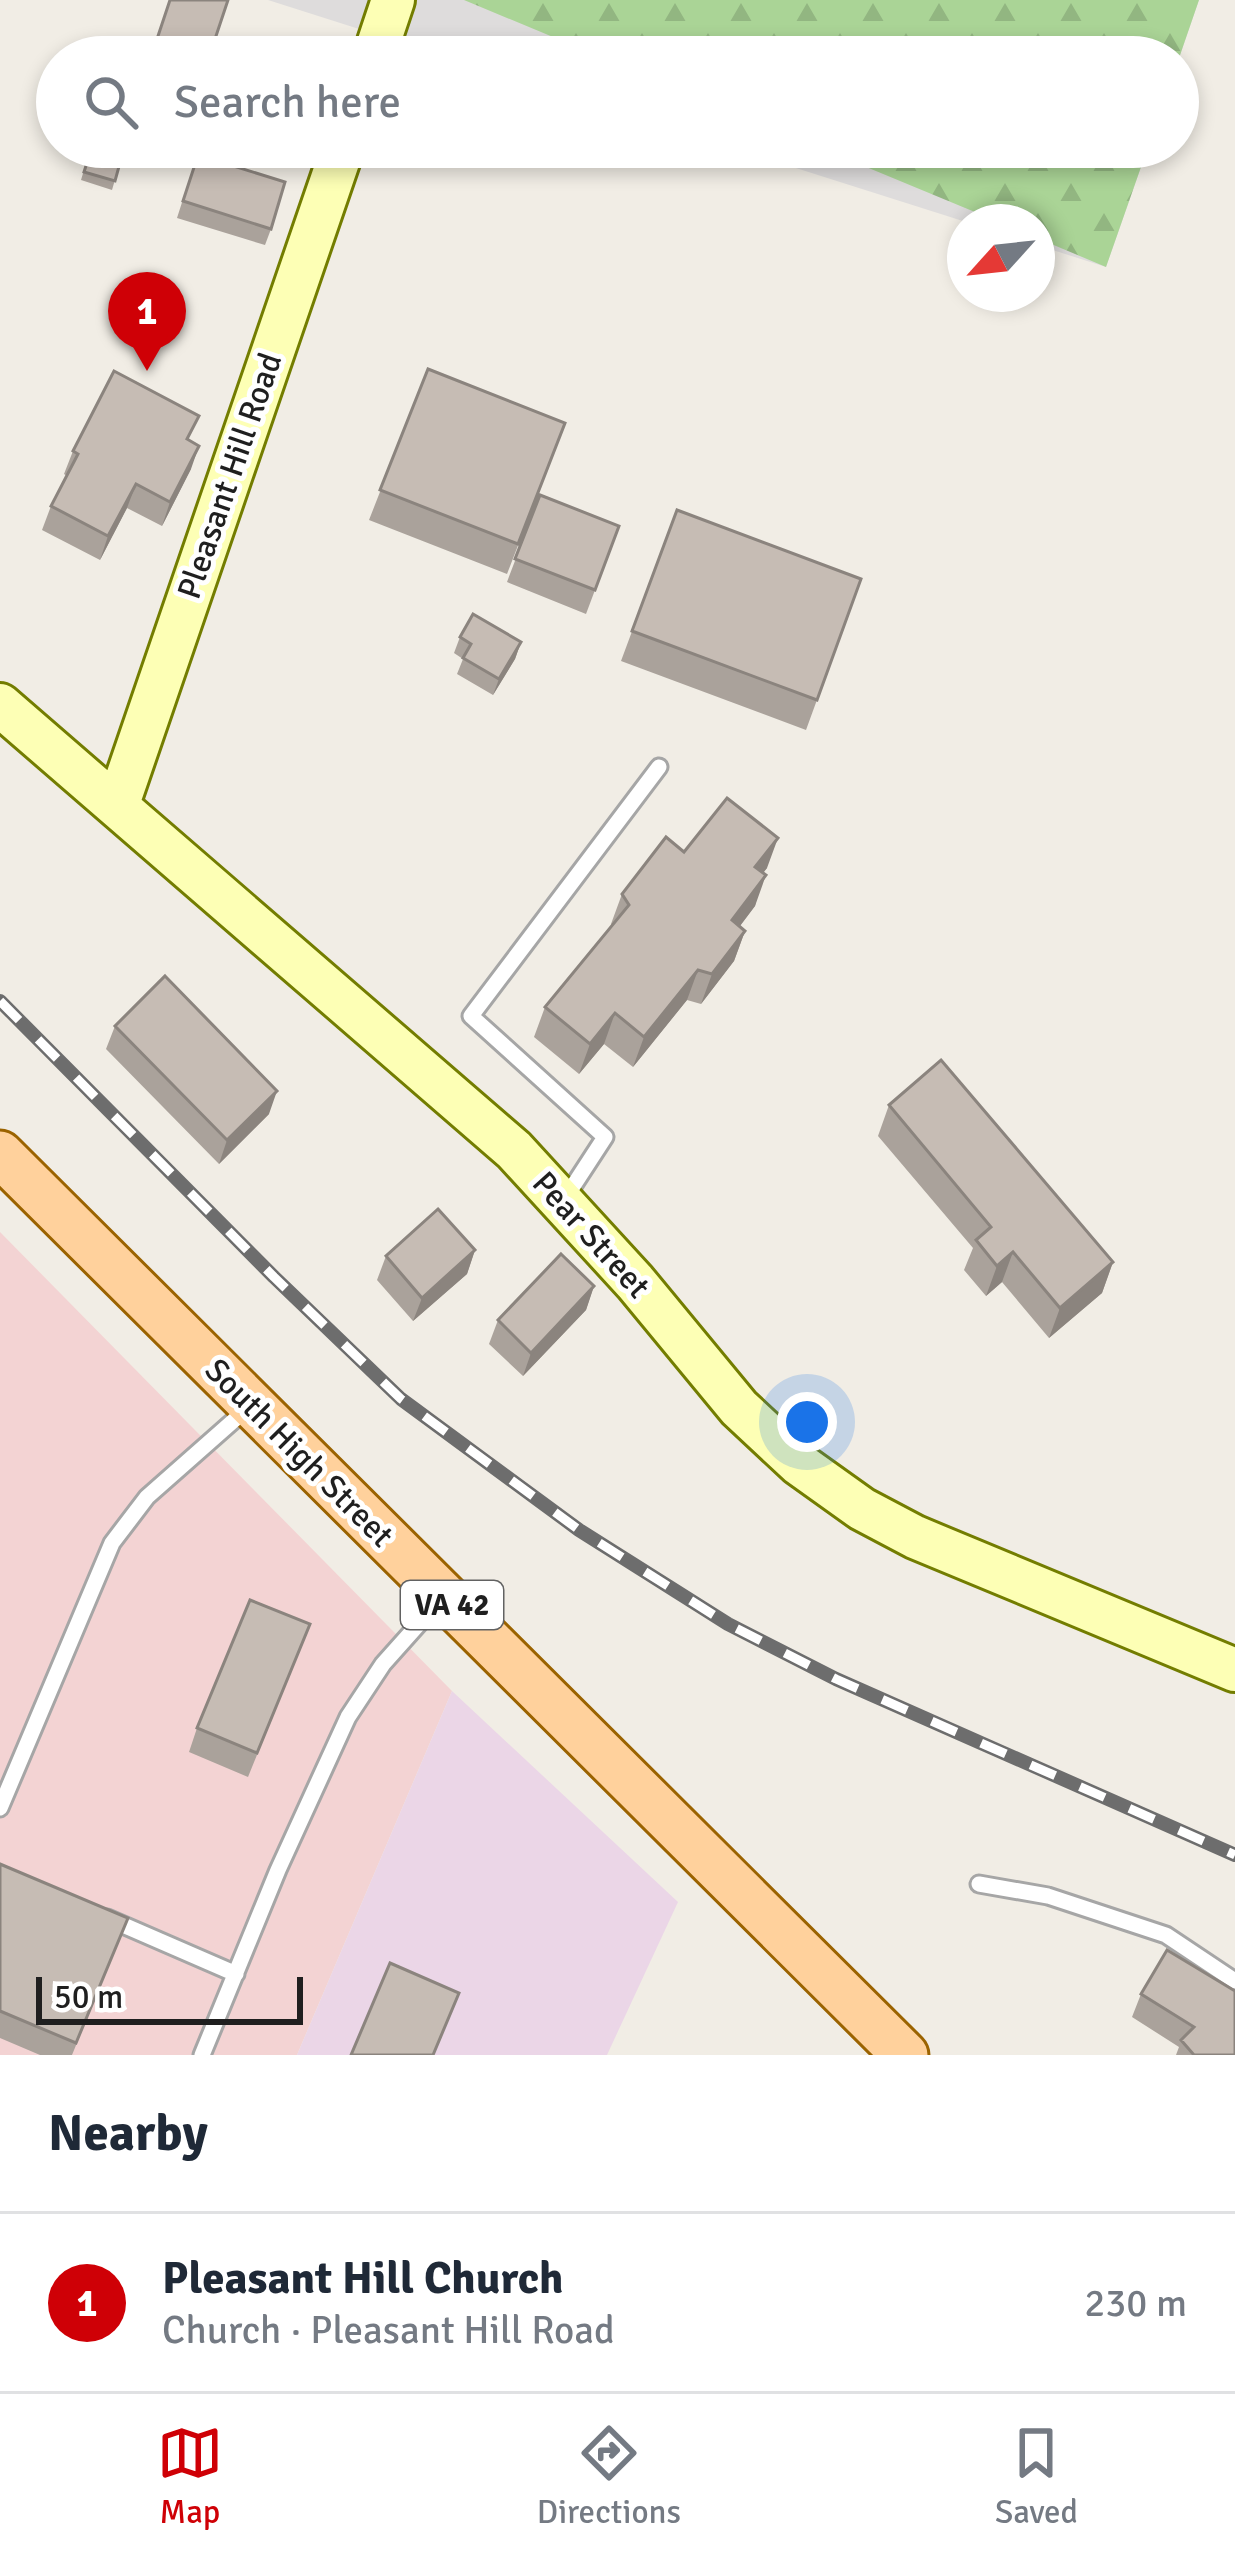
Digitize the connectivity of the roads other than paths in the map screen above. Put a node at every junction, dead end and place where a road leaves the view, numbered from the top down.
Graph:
1 (393, 0) edge
2 (381, 36) edge
3 (336, 168) edge
4 (0, 706) edge
5 (659, 766) dead end
6 (118, 804) junction
7 (0, 1154) edge
8 (562, 1203) junction
9 (251, 1405) junction
10 (443, 1596) junction
11 (1235, 1670) edge
12 (0, 1808) edge
13 (979, 1884) dead end
14 (84, 1908) edge
15 (236, 1974) junction
16 (1235, 1981) edge
17 (202, 2055) edge
18 (905, 2055) edge

1 - 2 street
3 - 6 street, Pleasant Hill Road
4 - 6 street, Pear Street
5 - 8 lane
6 - 8 street, Pear Street
7 - 9 main road, South High Street / VA 42
8 - 11 street, Pear Street
9 - 10 main road, South High Street / VA 42
9 - 12 lane
10 - 15 lane
10 - 18 main road, South High Street / VA 42
13 - 16 lane
14 - 15 lane
15 - 17 lane

